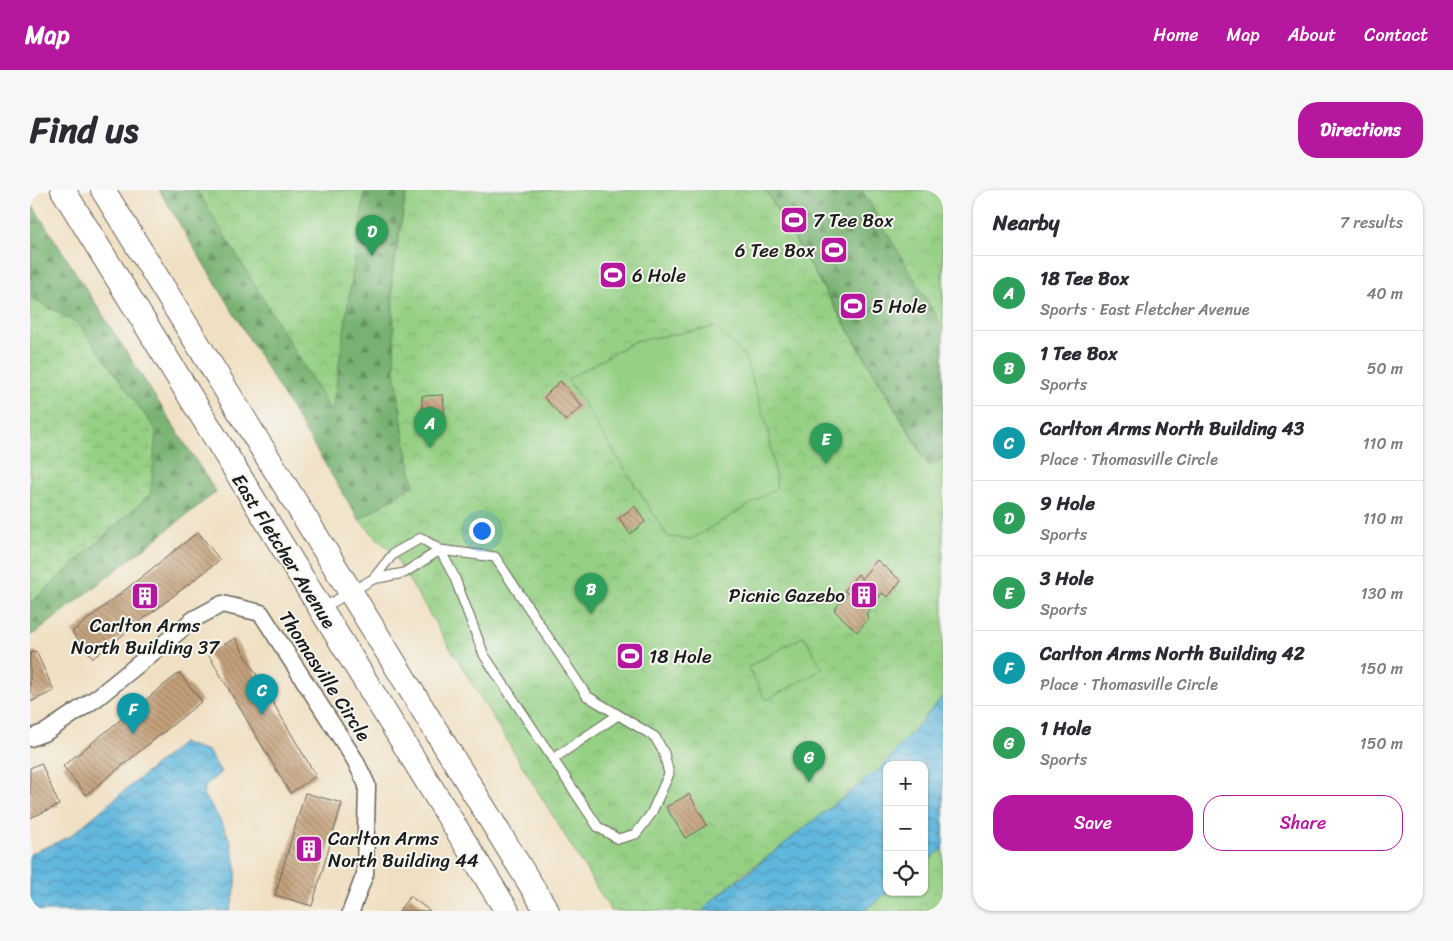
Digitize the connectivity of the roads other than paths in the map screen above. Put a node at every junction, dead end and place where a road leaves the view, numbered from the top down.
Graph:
1 (63, 190) edge
2 (104, 190) edge
3 (440, 550) junction
4 (373, 579) junction
5 (351, 592) junction
6 (321, 610) junction
7 (618, 714) junction
8 (30, 738) edge
9 (553, 759) junction
10 (351, 911) edge
11 (507, 911) edge
12 (547, 911) edge

1 - 6 main road, East Fletcher Avenue
2 - 5 main road, East Fletcher Avenue
3 - 4 lane
3 - 4 lane
3 - 7 lane
3 - 9 lane
4 - 5 lane
5 - 6 lane
5 - 12 main road, East Fletcher Avenue
6 - 11 main road, East Fletcher Avenue
7 - 9 lane
7 - 9 lane
8 - 10 street, Thomasville Circle

